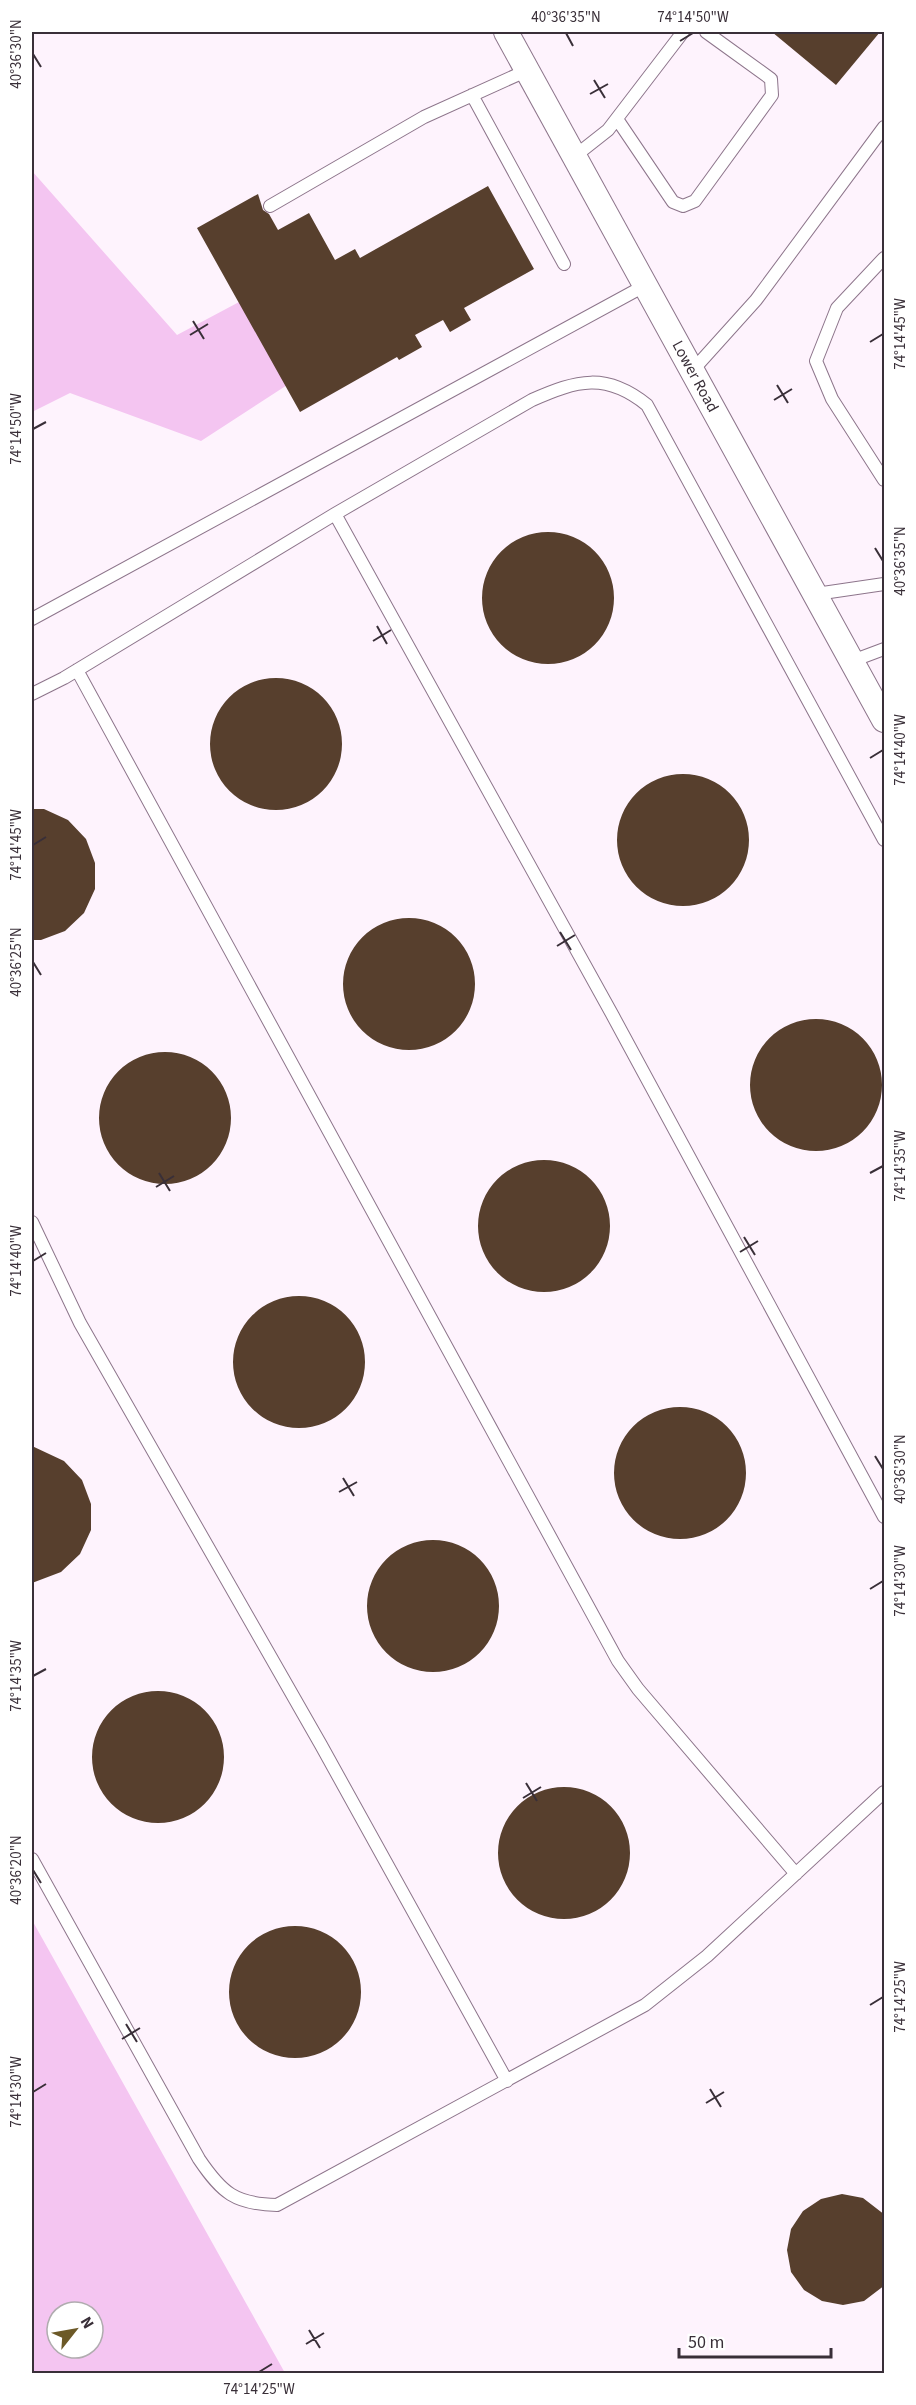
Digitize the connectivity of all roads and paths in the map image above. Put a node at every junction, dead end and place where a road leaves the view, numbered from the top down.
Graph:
1 (506, 32) edge
2 (683, 32) edge
3 (706, 32) edge
4 (528, 70) junction
5 (472, 95) junction
6 (617, 119) junction
7 (885, 127) edge
8 (575, 156) junction
9 (270, 206) dead end
10 (885, 258) edge
11 (564, 264) dead end
12 (646, 285) junction
13 (693, 370) junction
14 (885, 480) edge
15 (335, 514) junction
16 (885, 584) edge
17 (816, 594) junction
18 (32, 619) edge
19 (885, 649) edge
20 (852, 661) junction
21 (77, 670) junction
22 (32, 694) edge
23 (885, 720) edge
24 (885, 840) edge
25 (32, 1222) edge
26 (885, 1517) edge
27 (885, 1792) edge
28 (32, 1859) edge
29 (796, 1874) junction
30 (507, 2081) junction

1 - 4 street, Lower Road
2 - 6 lane
3 - 6 lane
4 - 5 lane
4 - 8 street, Lower Road
5 - 9 lane
5 - 11 lane
6 - 8 lane
7 - 13 lane
8 - 12 street, Lower Road
10 - 14 lane
12 - 13 street, Lower Road
12 - 18 lane
13 - 17 street, Lower Road
15 - 21 lane
15 - 24 lane
15 - 26 lane
16 - 17 lane
17 - 20 street, Lower Road
19 - 20 lane
20 - 23 street, Lower Road
21 - 22 lane
21 - 29 lane
25 - 30 lane
27 - 29 lane
28 - 30 lane
29 - 30 lane

